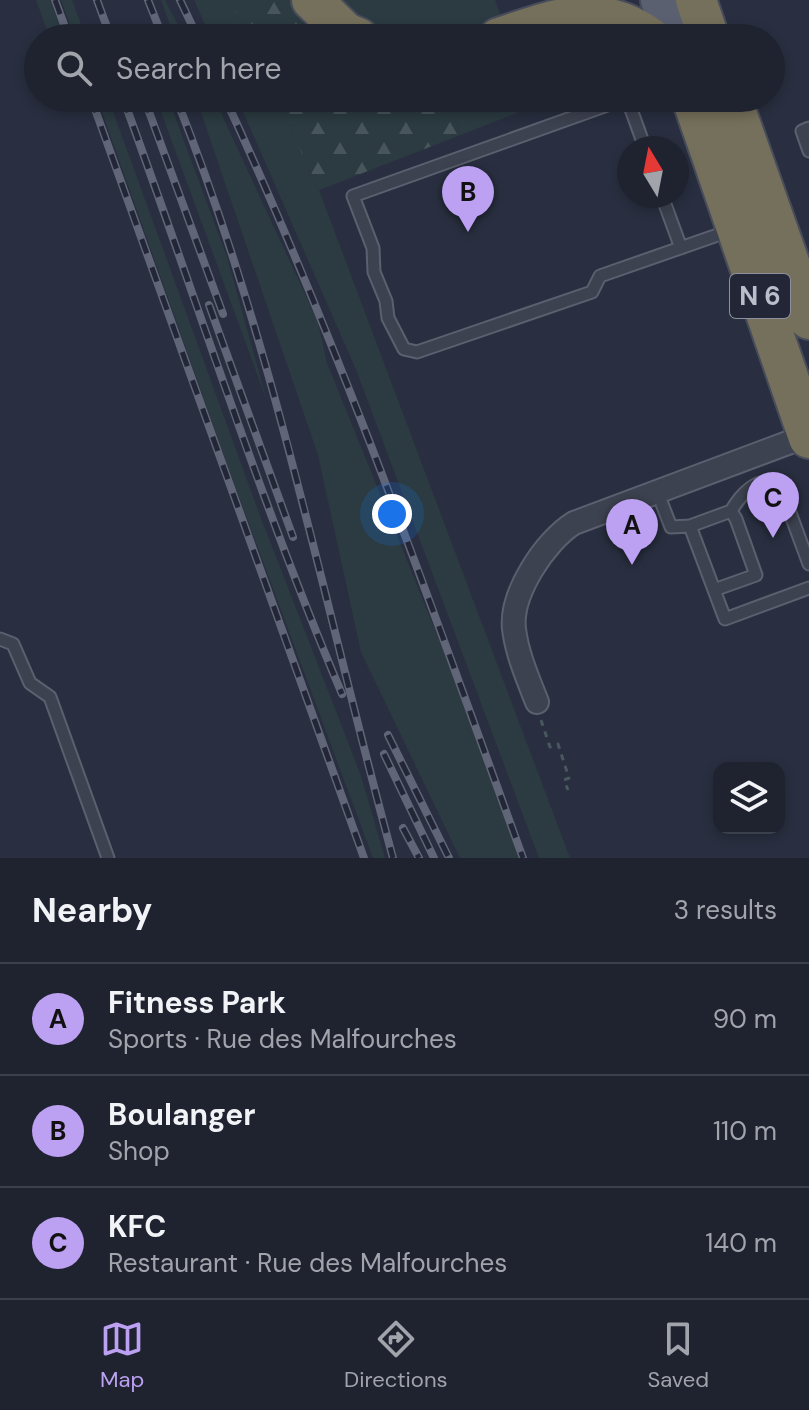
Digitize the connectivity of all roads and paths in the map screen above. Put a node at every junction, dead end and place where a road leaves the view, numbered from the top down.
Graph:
1 (312, 0) edge
2 (658, 0) edge
3 (696, 0) edge
4 (337, 24) edge
5 (540, 24) edge
6 (628, 24) edge
7 (666, 24) edge
8 (704, 24) edge
9 (588, 112) edge
10 (632, 112) edge
11 (697, 112) edge
12 (736, 112) edge
13 (809, 128) edge
14 (641, 136) edge
15 (809, 151) edge
16 (666, 208) edge
17 (737, 229) junction
18 (681, 248) junction
19 (809, 319) edge
20 (809, 436) edge
21 (657, 491) junction
22 (731, 511) junction
23 (690, 526) junction
24 (809, 564) edge
25 (809, 588) edge
26 (714, 590) junction
27 (0, 639) edge
28 (537, 702) dead end
29 (543, 725) dead end
30 (568, 790) dead end
31 (108, 858) edge

1 - 4 highway
2 - 7 main road
3 - 8 highway
5 - 6 highway
9 - 18 lane
10 - 14 lane
11 - 17 highway, N 6
12 - 19 highway, N 6
13 - 15 lane
16 - 18 lane
17 - 18 lane
17 - 20 highway, N 6
20 - 21 street
21 - 23 lane
21 - 28 street
22 - 23 lane
22 - 24 lane
22 - 26 lane
23 - 26 lane
25 - 26 lane
27 - 31 lane
29 - 30 path

